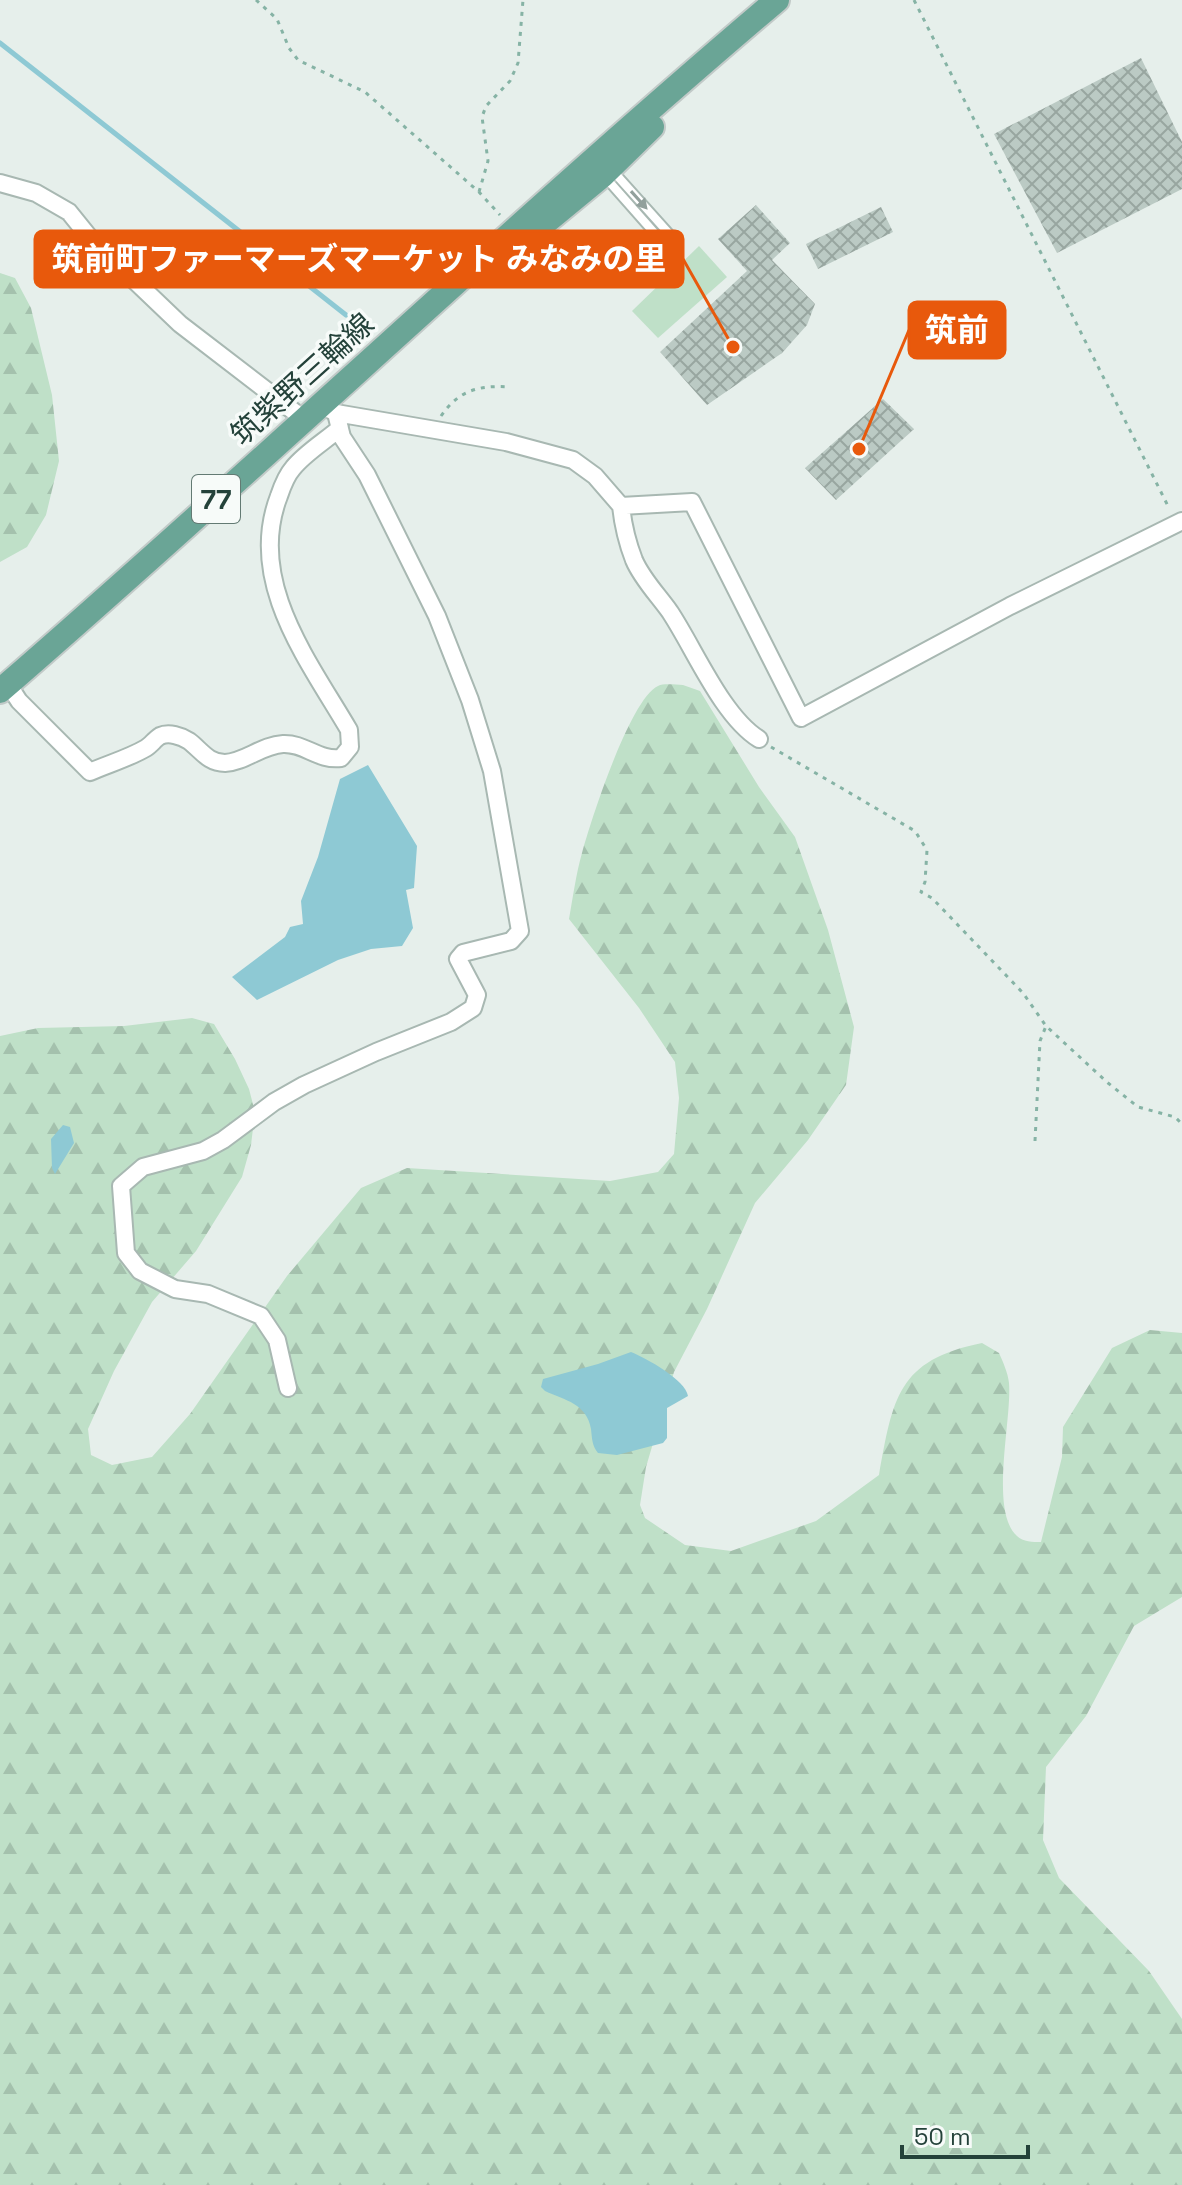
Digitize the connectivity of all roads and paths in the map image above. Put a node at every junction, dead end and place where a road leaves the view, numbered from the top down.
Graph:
1 (256, 0) edge
2 (523, 0) edge
3 (777, 0) edge
4 (914, 0) edge
5 (605, 165) junction
6 (0, 183) edge
7 (479, 192) junction
8 (513, 229) junction
9 (673, 238) dead end
10 (665, 245) dead end
11 (430, 305) junction
12 (510, 387) dead end
13 (326, 417) junction
14 (433, 430) junction
15 (621, 506) junction
16 (1179, 522) edge
17 (4, 688) edge
18 (759, 739) joint
19 (1046, 1026) junction
20 (1182, 1124) edge
21 (1035, 1141) dead end
22 (288, 1388) dead end

1 - 7 path
2 - 7 path
3 - 5 main road, 筑紫野三輪線 / 77
4 - 16 path
5 - 8 main road, 筑紫野三輪線 / 77
5 -> 9 lane
5 - 10 lane
5 - 11 main road, 筑紫野三輪線 / 77
6 - 13 street
7 - 8 path
8 - 11 main road, 筑紫野三輪線 / 77
11 - 13 main road, 筑紫野三輪線 / 77
12 - 14 path
13 - 14 street
13 - 17 main road, 筑紫野三輪線 / 77
13 - 17 street
13 - 22 street
14 - 15 street
15 - 16 street
15 - 18 street
18 - 19 path
19 - 20 path
19 - 21 path

